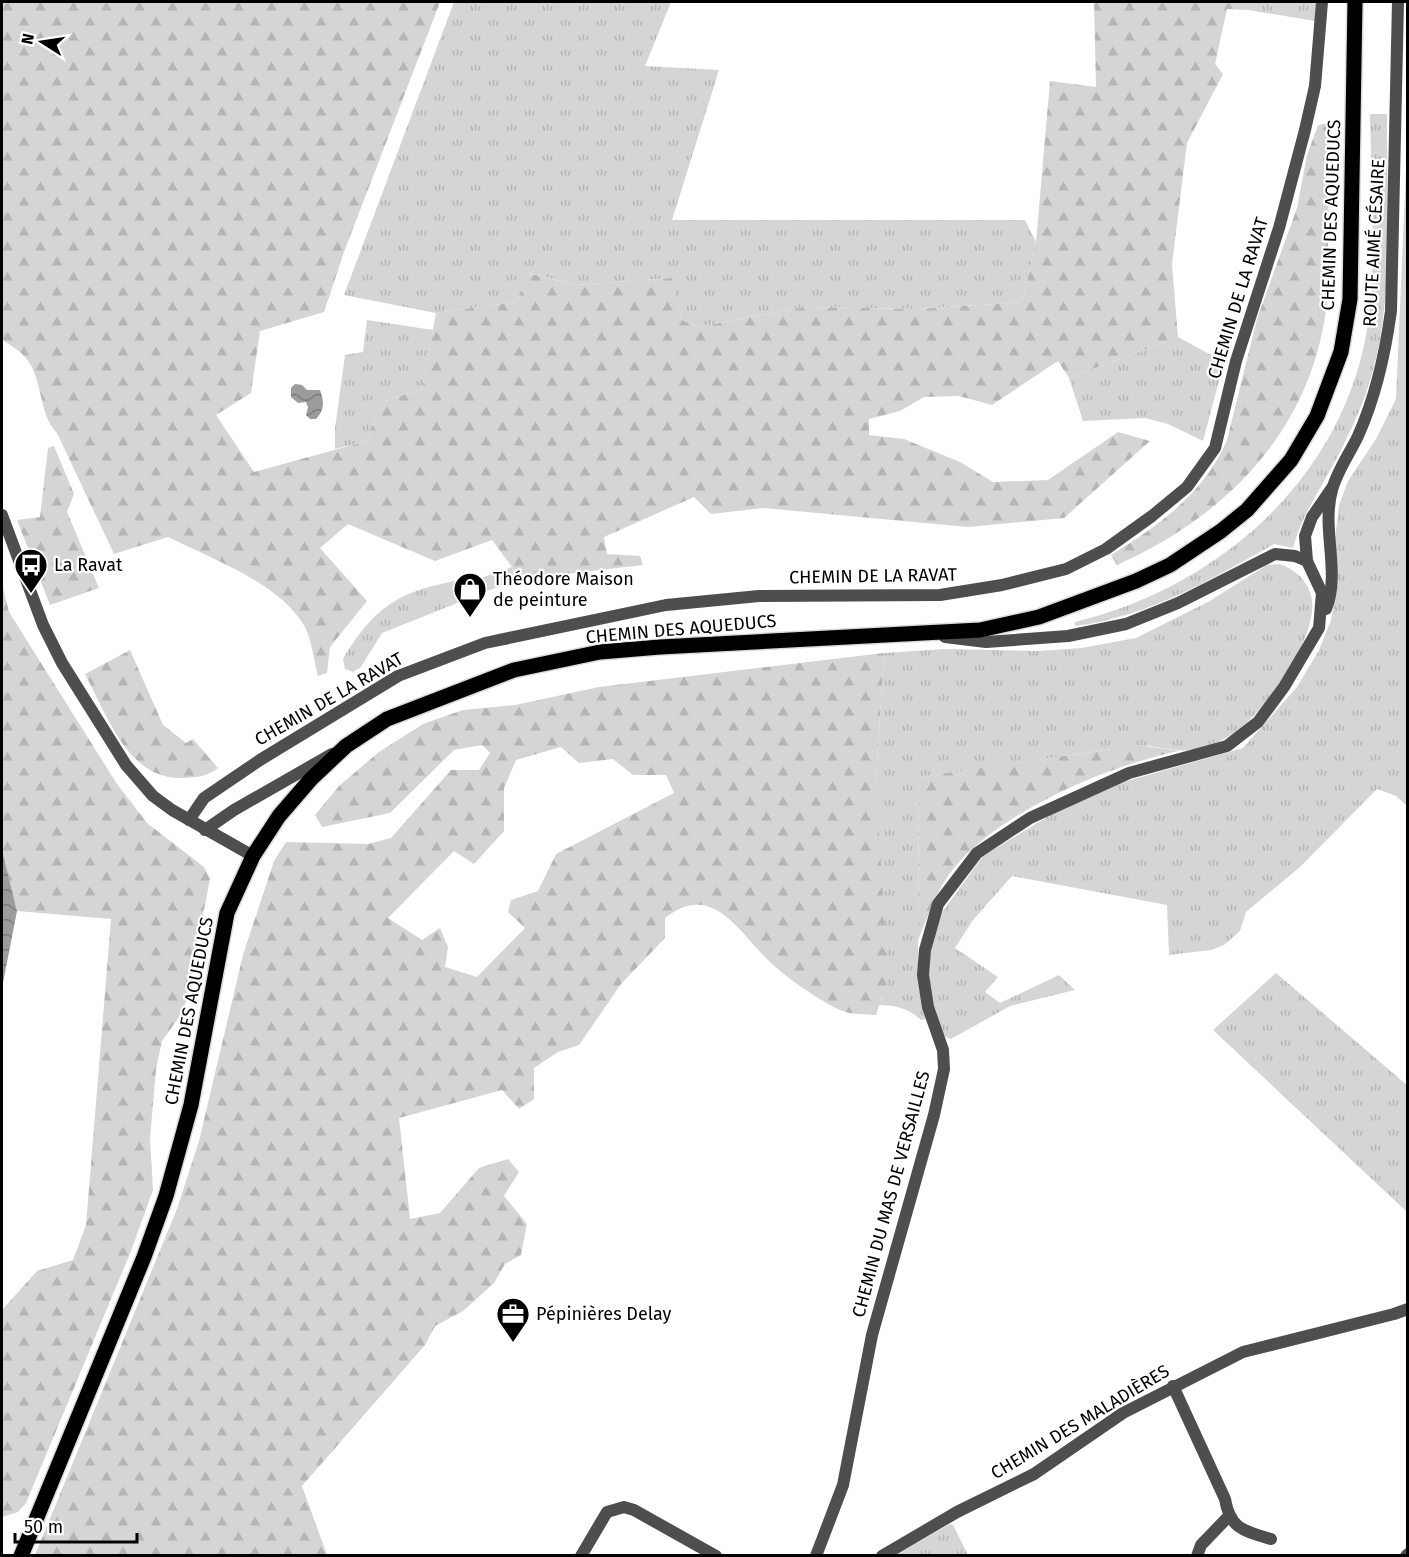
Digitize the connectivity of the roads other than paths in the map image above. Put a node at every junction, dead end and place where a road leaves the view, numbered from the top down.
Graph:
1 (1322, 2) edge
2 (1355, 2) edge
3 (1398, 2) edge
4 (1332, 488) junction
5 (2, 515) edge
6 (1307, 561) junction
7 (1322, 617) junction
8 (923, 634) junction
9 (346, 746) junction
10 (189, 820) junction
11 (206, 830) junction
12 (253, 856) junction
13 (1407, 1309) edge
14 (1173, 1386) junction
15 (1228, 1517) junction
16 (1271, 1539) dead end
17 (21, 1556) edge
18 (581, 1556) edge
19 (716, 1556) edge
20 (816, 1556) edge
21 (882, 1556) edge
22 (1197, 1556) edge

1 - 10 street, CHEMIN DE LA RAVAT
2 - 8 main road, CHEMIN DES AQUEDUCS
3 - 4 street, ROUTE AIMÉ CÉSAIRE
4 - 6 street, CHEMIN DU MAS DE VERSAILLES
4 - 7 street, ROUTE AIMÉ CÉSAIRE
5 - 10 street
6 - 7 street, CHEMIN DU MAS DE VERSAILLES
6 - 8 street
7 - 20 street, CHEMIN DU MAS DE VERSAILLES
8 - 9 main road, CHEMIN DES AQUEDUCS
9 - 11 street
9 - 12 main road, CHEMIN DES AQUEDUCS
10 - 11 street
11 - 12 street
12 - 17 main road, CHEMIN DES AQUEDUCS
13 - 14 street, CHEMIN DES MALADIÈRES
14 - 15 street
14 - 21 street, CHEMIN DES MALADIÈRES
15 - 16 street
15 - 22 street
18 - 19 street

